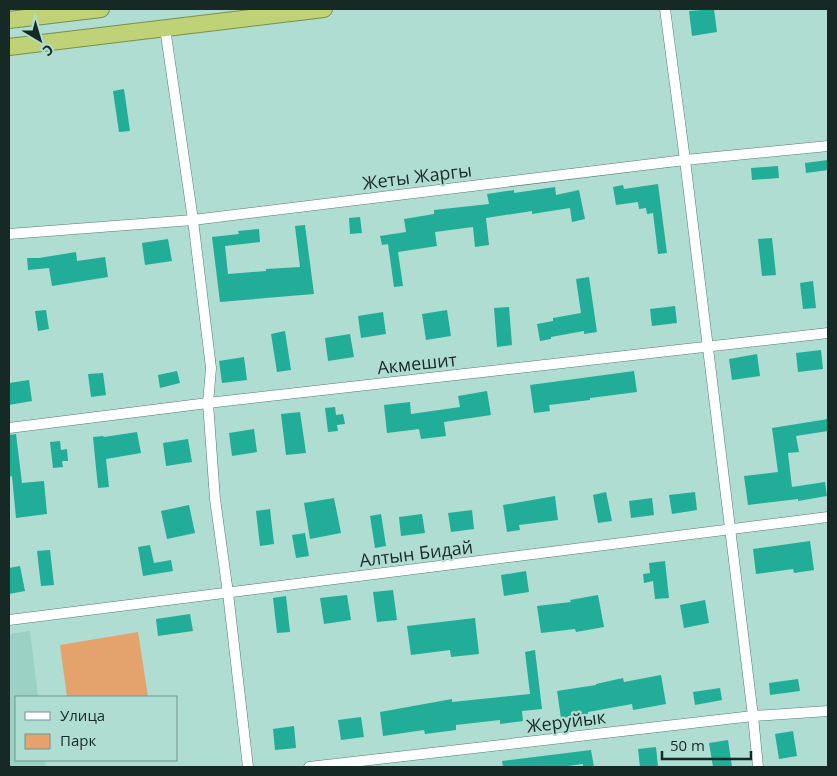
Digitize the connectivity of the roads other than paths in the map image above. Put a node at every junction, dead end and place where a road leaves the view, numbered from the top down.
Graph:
1 (101, 9) edge
2 (324, 9) edge
3 (665, 9) edge
4 (9, 20) edge
5 (165, 28) junction
6 (9, 47) edge
7 (828, 146) edge
8 (685, 160) junction
9 (193, 220) junction
10 (9, 234) edge
11 (828, 333) edge
12 (708, 347) junction
13 (208, 403) junction
14 (9, 428) edge
15 (828, 517) edge
16 (730, 529) junction
17 (228, 593) junction
18 (9, 620) edge
19 (828, 711) edge
20 (753, 716) junction
21 (248, 767) edge
22 (309, 767) edge
23 (758, 767) edge

1 - 4 highway
2 - 5 highway
3 - 8 street
5 - 6 highway
5 - 9 street
7 - 8 street, Жеты Жаргы
8 - 9 street, Жеты Жаргы
8 - 12 street
9 - 10 street, Жеты Жаргы
9 - 13 street
11 - 12 street, Акмешит
12 - 13 street, Акмешит
12 - 16 street
13 - 14 street, Акмешит
13 - 17 street
15 - 16 street, Алтын Бидай
16 - 17 street, Алтын Бидай
16 - 20 street
17 - 18 street, Алтын Бидай
17 - 21 street
19 - 20 street, Жеруйык
20 - 22 street, Жеруйык
20 - 23 street

